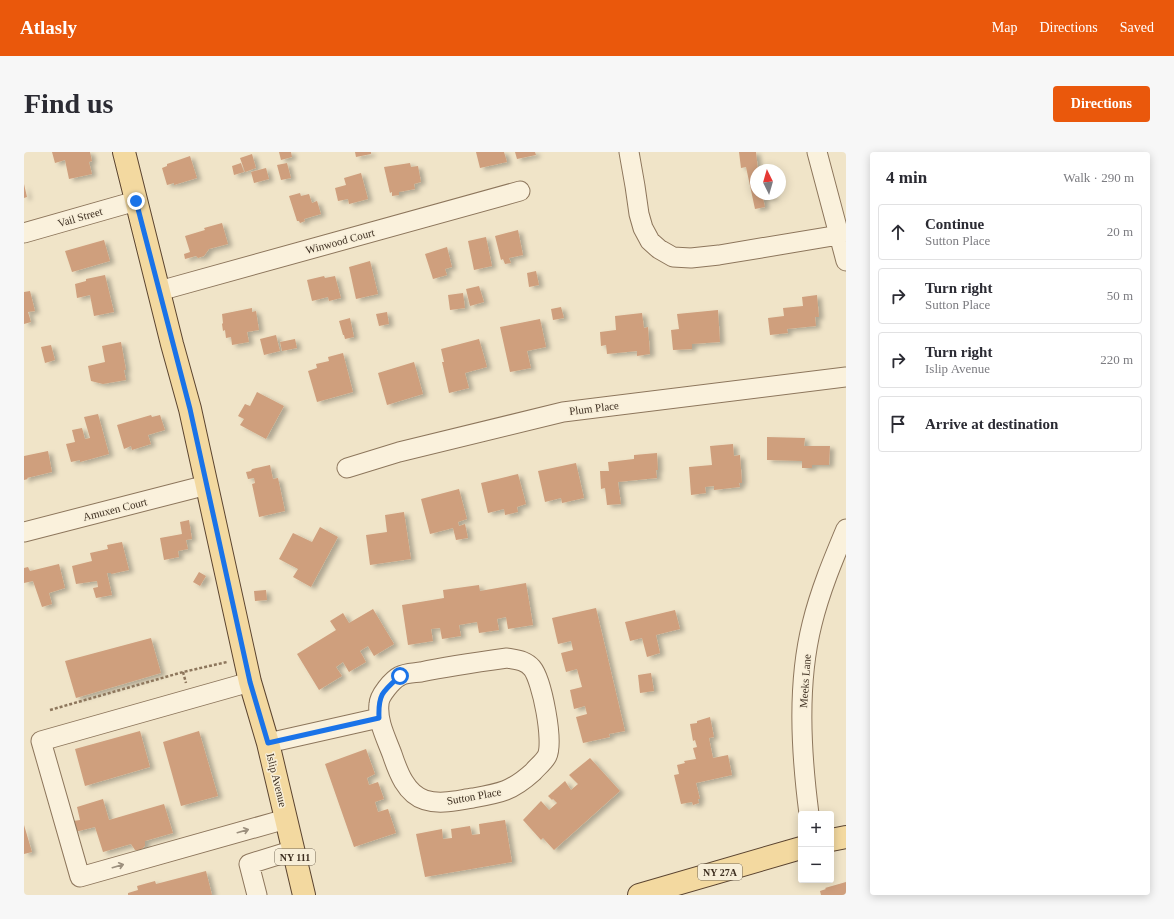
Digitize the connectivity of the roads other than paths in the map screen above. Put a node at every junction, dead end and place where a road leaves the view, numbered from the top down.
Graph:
1 (124, 152) edge
2 (629, 152) edge
3 (817, 152) edge
4 (520, 191) dead end
5 (136, 201) junction
6 (24, 233) edge
7 (839, 235) junction
8 (846, 261) edge
9 (159, 291) junction
10 (846, 377) edge
11 (347, 468) dead end
12 (207, 485) junction
13 (846, 529) edge
14 (24, 532) edge
15 (250, 682) junction
16 (379, 718) junction
17 (268, 743) junction
18 (810, 811) edge
19 (286, 818) junction
20 (846, 836) edge
21 (834, 839) edge
22 (798, 849) edge
23 (294, 850) junction
24 (257, 895) edge
25 (304, 895) edge
26 (640, 895) edge

1 - 5 main road, Islip Avenue / NY 111
2 - 7 street
3 - 7 street
4 - 9 street, Winwood Court
5 - 6 street, Vail Street
5 - 9 main road, Islip Avenue / NY 111
7 - 8 street
9 - 12 main road, Islip Avenue / NY 111
10 - 11 street, Plum Place
12 - 14 street, Amuxen Court
12 - 15 main road, Islip Avenue / NY 111
13 - 18 street, Meeks Lane
15 - 17 main road, Islip Avenue / NY 111
15 -> 19 street
16 - 16 street, Sutton Place
16 - 17 street
17 - 19 main road, Islip Avenue / NY 111
19 - 23 main road, Islip Avenue / NY 111
20 - 21 main road
22 - 26 main road, NY 27A
23 - 24 street
23 - 25 main road, Islip Avenue / NY 111

